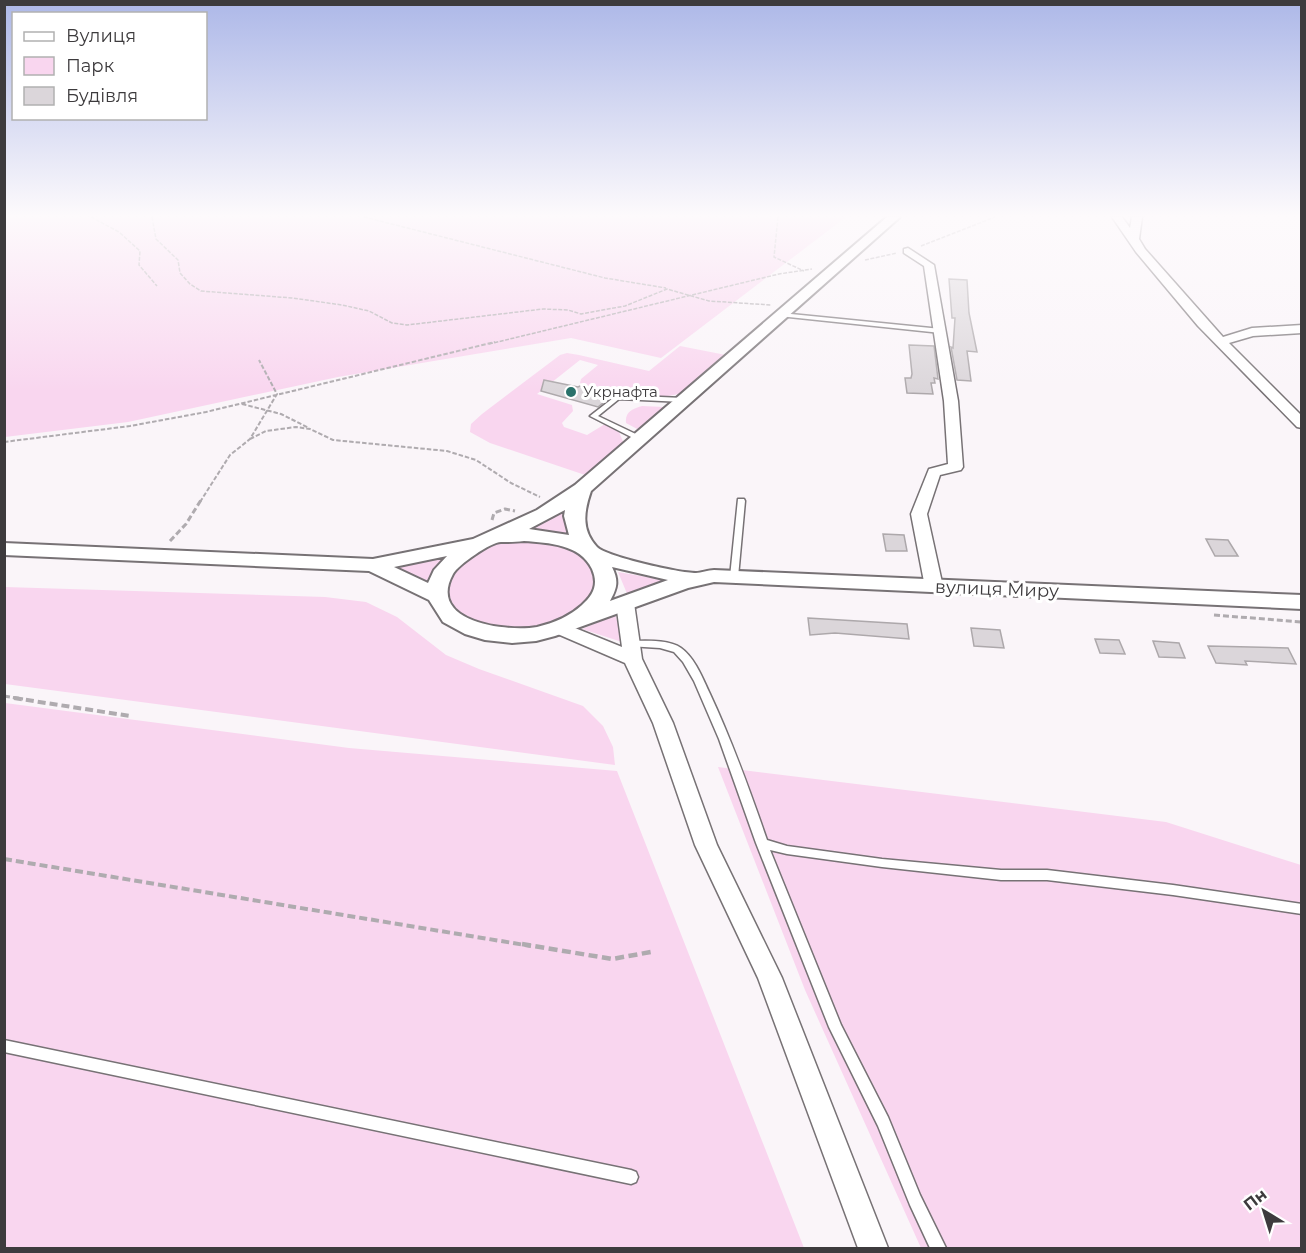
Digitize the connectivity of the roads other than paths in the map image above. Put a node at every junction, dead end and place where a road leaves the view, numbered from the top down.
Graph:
1 (826, 275) edge
2 (931, 275) edge
3 (1162, 275) edge
4 (786, 310) junction
5 (1202, 323) junction
6 (1302, 329) edge
7 (940, 331) junction
8 (1252, 332) junction
9 (1221, 341) junction
10 (683, 400) junction
11 (1302, 424) edge
12 (639, 439) junction
13 (582, 489) junction
14 (741, 501) dead end
15 (484, 543) junction
16 (4, 549) edge
17 (599, 563) junction
18 (373, 565) junction
19 (734, 577) junction
20 (692, 579) junction
21 (934, 587) junction
22 (438, 596) junction
23 (1302, 602) edge
24 (625, 603) junction
25 (580, 618) junction
26 (560, 628) junction
27 (632, 651) junction
28 (762, 843) junction
29 (1302, 909) edge
30 (4, 1046) edge
31 (631, 1177) dead end
32 (873, 1248) edge
33 (938, 1248) edge

1 - 4 street
2 - 7 street
3 - 5 street
4 - 7 lane
4 - 10 street
5 - 8 street
5 - 9 street
6 - 8 street
7 - 21 street
8 - 9 street
9 - 11 street
10 - 12 street
10 - 12 lane
12 - 13 street
13 - 15 street
13 - 17 street
14 - 19 lane
15 - 17 street
15 - 18 street
15 - 22 street
16 - 18 street
17 - 20 street
17 - 24 street
17 - 25 street
18 - 22 street
19 - 20 street, вулиця Миру
19 - 21 street, вулиця Миру
20 - 24 street
21 - 23 street, вулиця Миру
22 - 26 street
24 - 25 street
24 - 27 street
25 - 26 street
26 - 27 street
27 - 28 lane
27 - 32 street
28 - 29 lane
28 - 33 lane
30 - 31 lane

